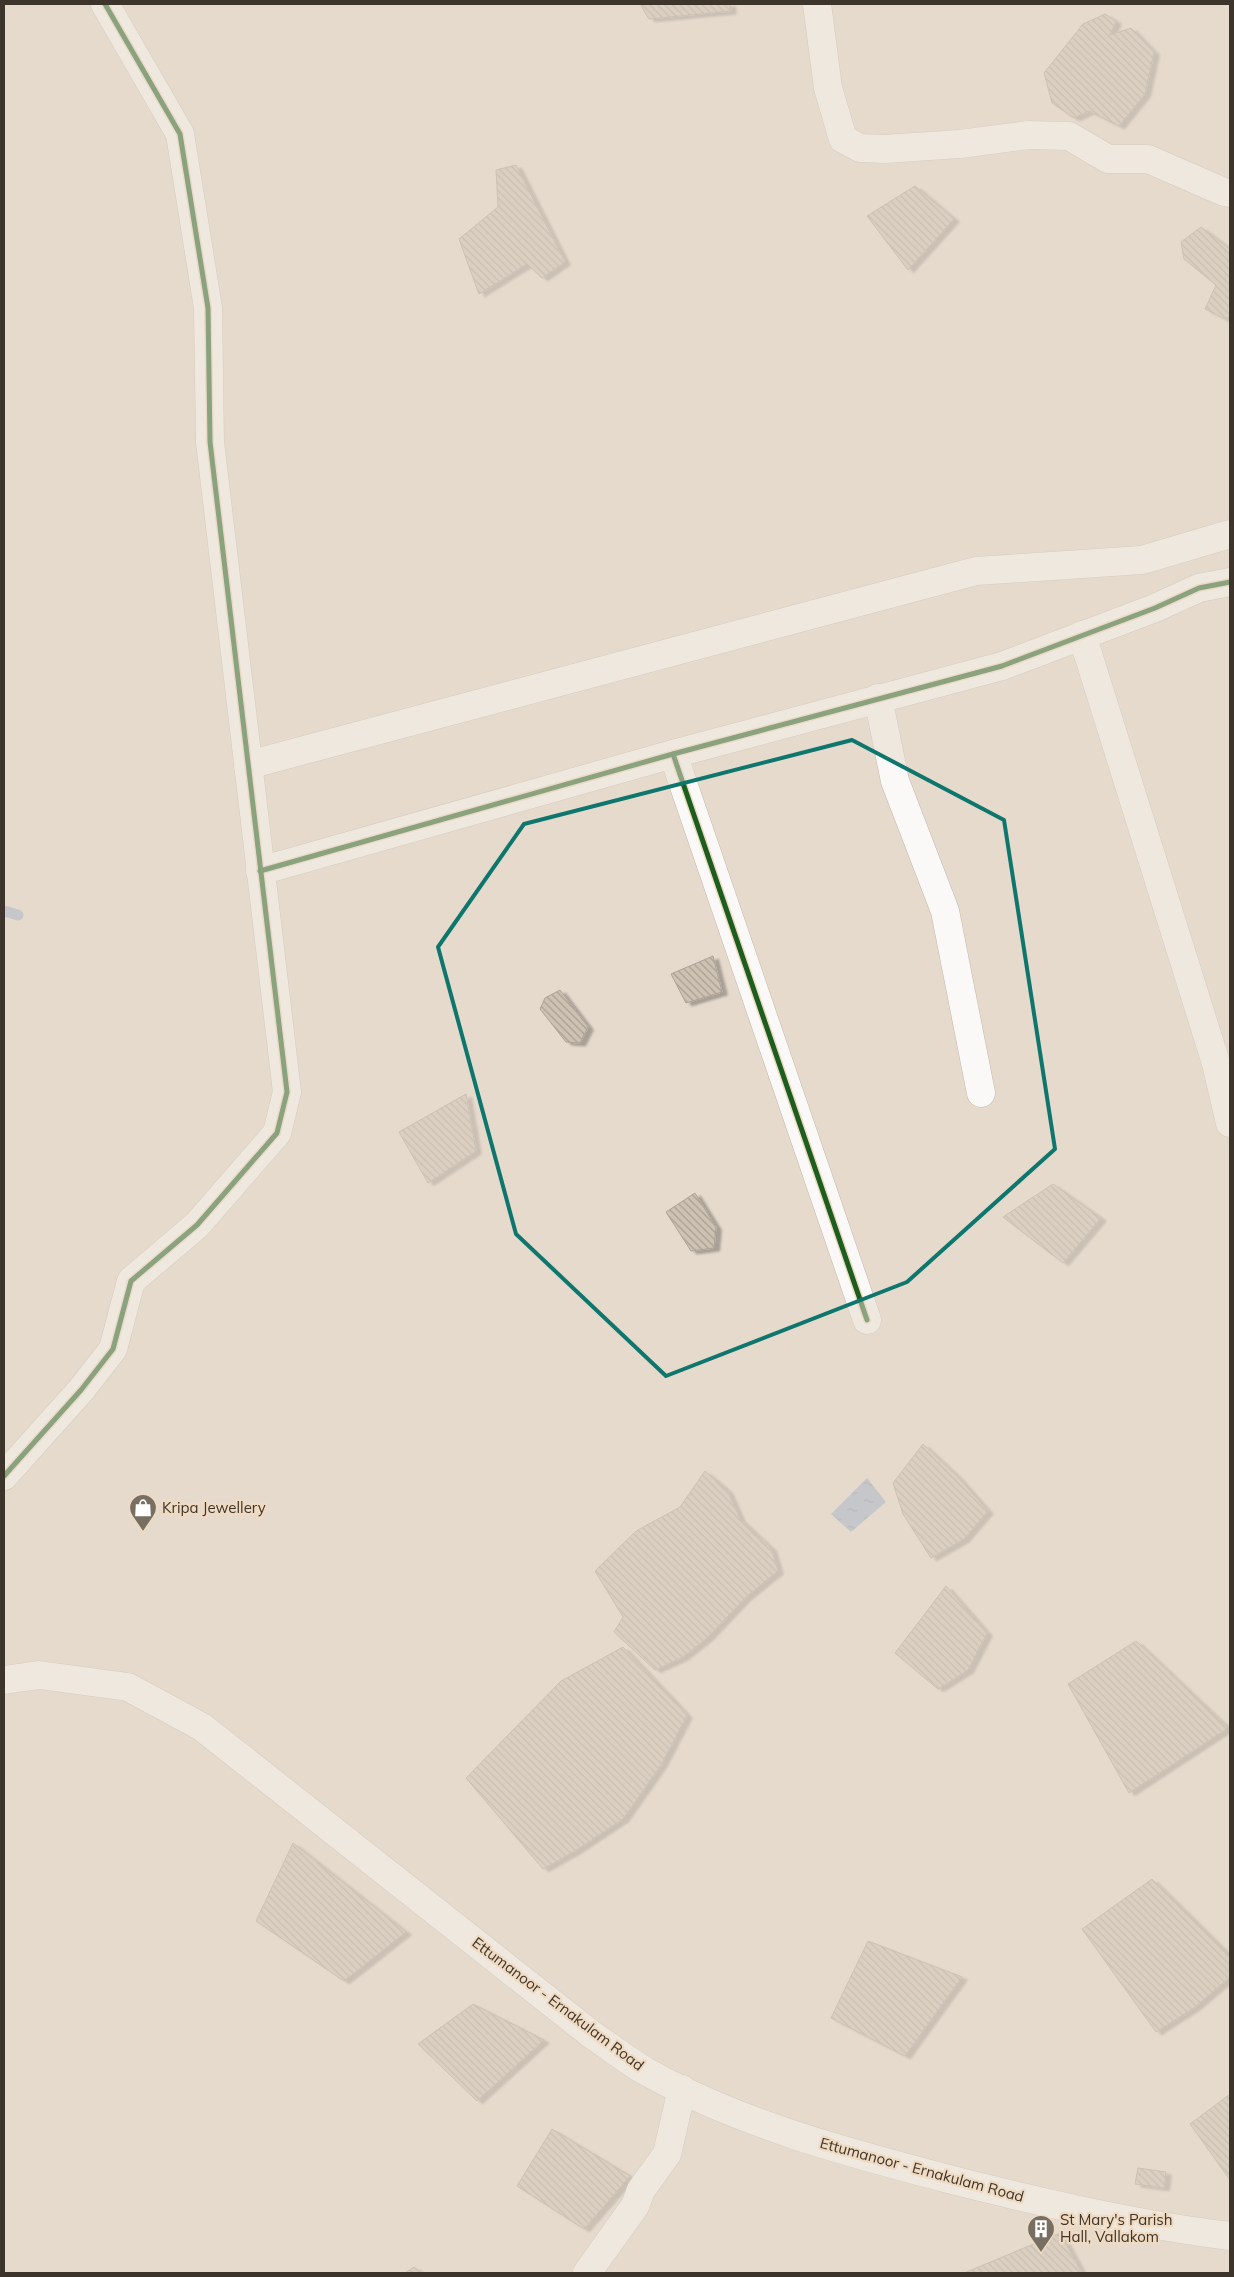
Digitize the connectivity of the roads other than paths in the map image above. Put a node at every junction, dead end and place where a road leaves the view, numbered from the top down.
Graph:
1 (105, 4) edge
2 (817, 4) edge
3 (1230, 193) edge
4 (1230, 534) edge
5 (1230, 582) edge
6 (1082, 635) junction
7 (878, 698) junction
8 (673, 754) junction
9 (248, 766) junction
10 (260, 871) junction
11 (981, 1093) dead end
12 (1230, 1123) edge
13 (867, 1320) dead end
14 (4, 1476) edge
15 (4, 1680) edge
16 (682, 2089) junction
17 (1230, 2236) edge
18 (587, 2273) edge

1 - 9 street
2 - 3 street
4 - 9 street
5 - 6 street
6 - 7 street
6 - 12 street
7 - 8 street
7 - 11 street
8 - 10 street
8 - 13 street
9 - 10 street
10 - 14 street
15 - 16 street, Ettumanoor - Ernakulam Road
16 - 17 street, Ettumanoor - Ernakulam Road
16 - 18 street

